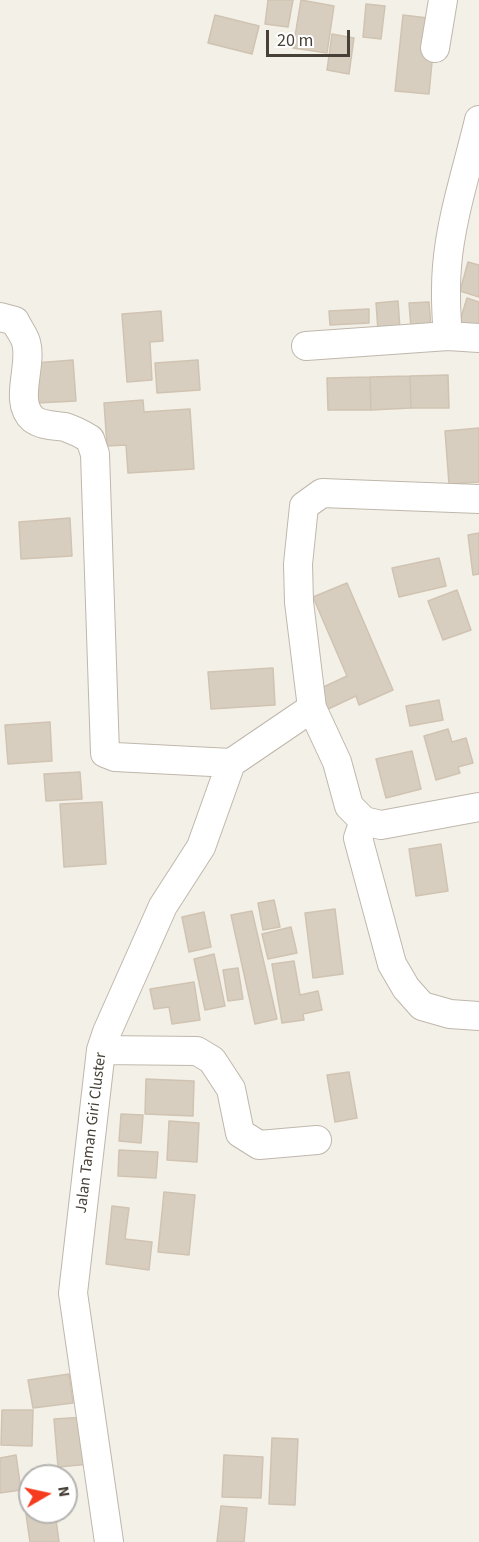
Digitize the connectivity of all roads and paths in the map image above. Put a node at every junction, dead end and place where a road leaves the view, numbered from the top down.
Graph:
1 (443, 0) edge
2 (435, 48) dead end
3 (479, 120) edge
4 (0, 317) edge
5 (448, 336) junction
6 (479, 338) edge
7 (306, 346) dead end
8 (479, 499) edge
9 (312, 708) junction
10 (231, 763) junction
11 (479, 807) edge
12 (364, 821) junction
13 (479, 1016) edge
14 (101, 1050) junction
15 (317, 1140) dead end
16 (110, 1542) edge

1 - 2 street
3 - 5 street
4 - 10 street
5 - 6 street
5 - 7 street
8 - 9 street
9 - 10 street
9 - 12 street
10 - 14 street, Jalan Taman Giri Cluster
11 - 12 street
12 - 13 street
14 - 15 street
14 - 16 street, Jalan Taman Giri Cluster

